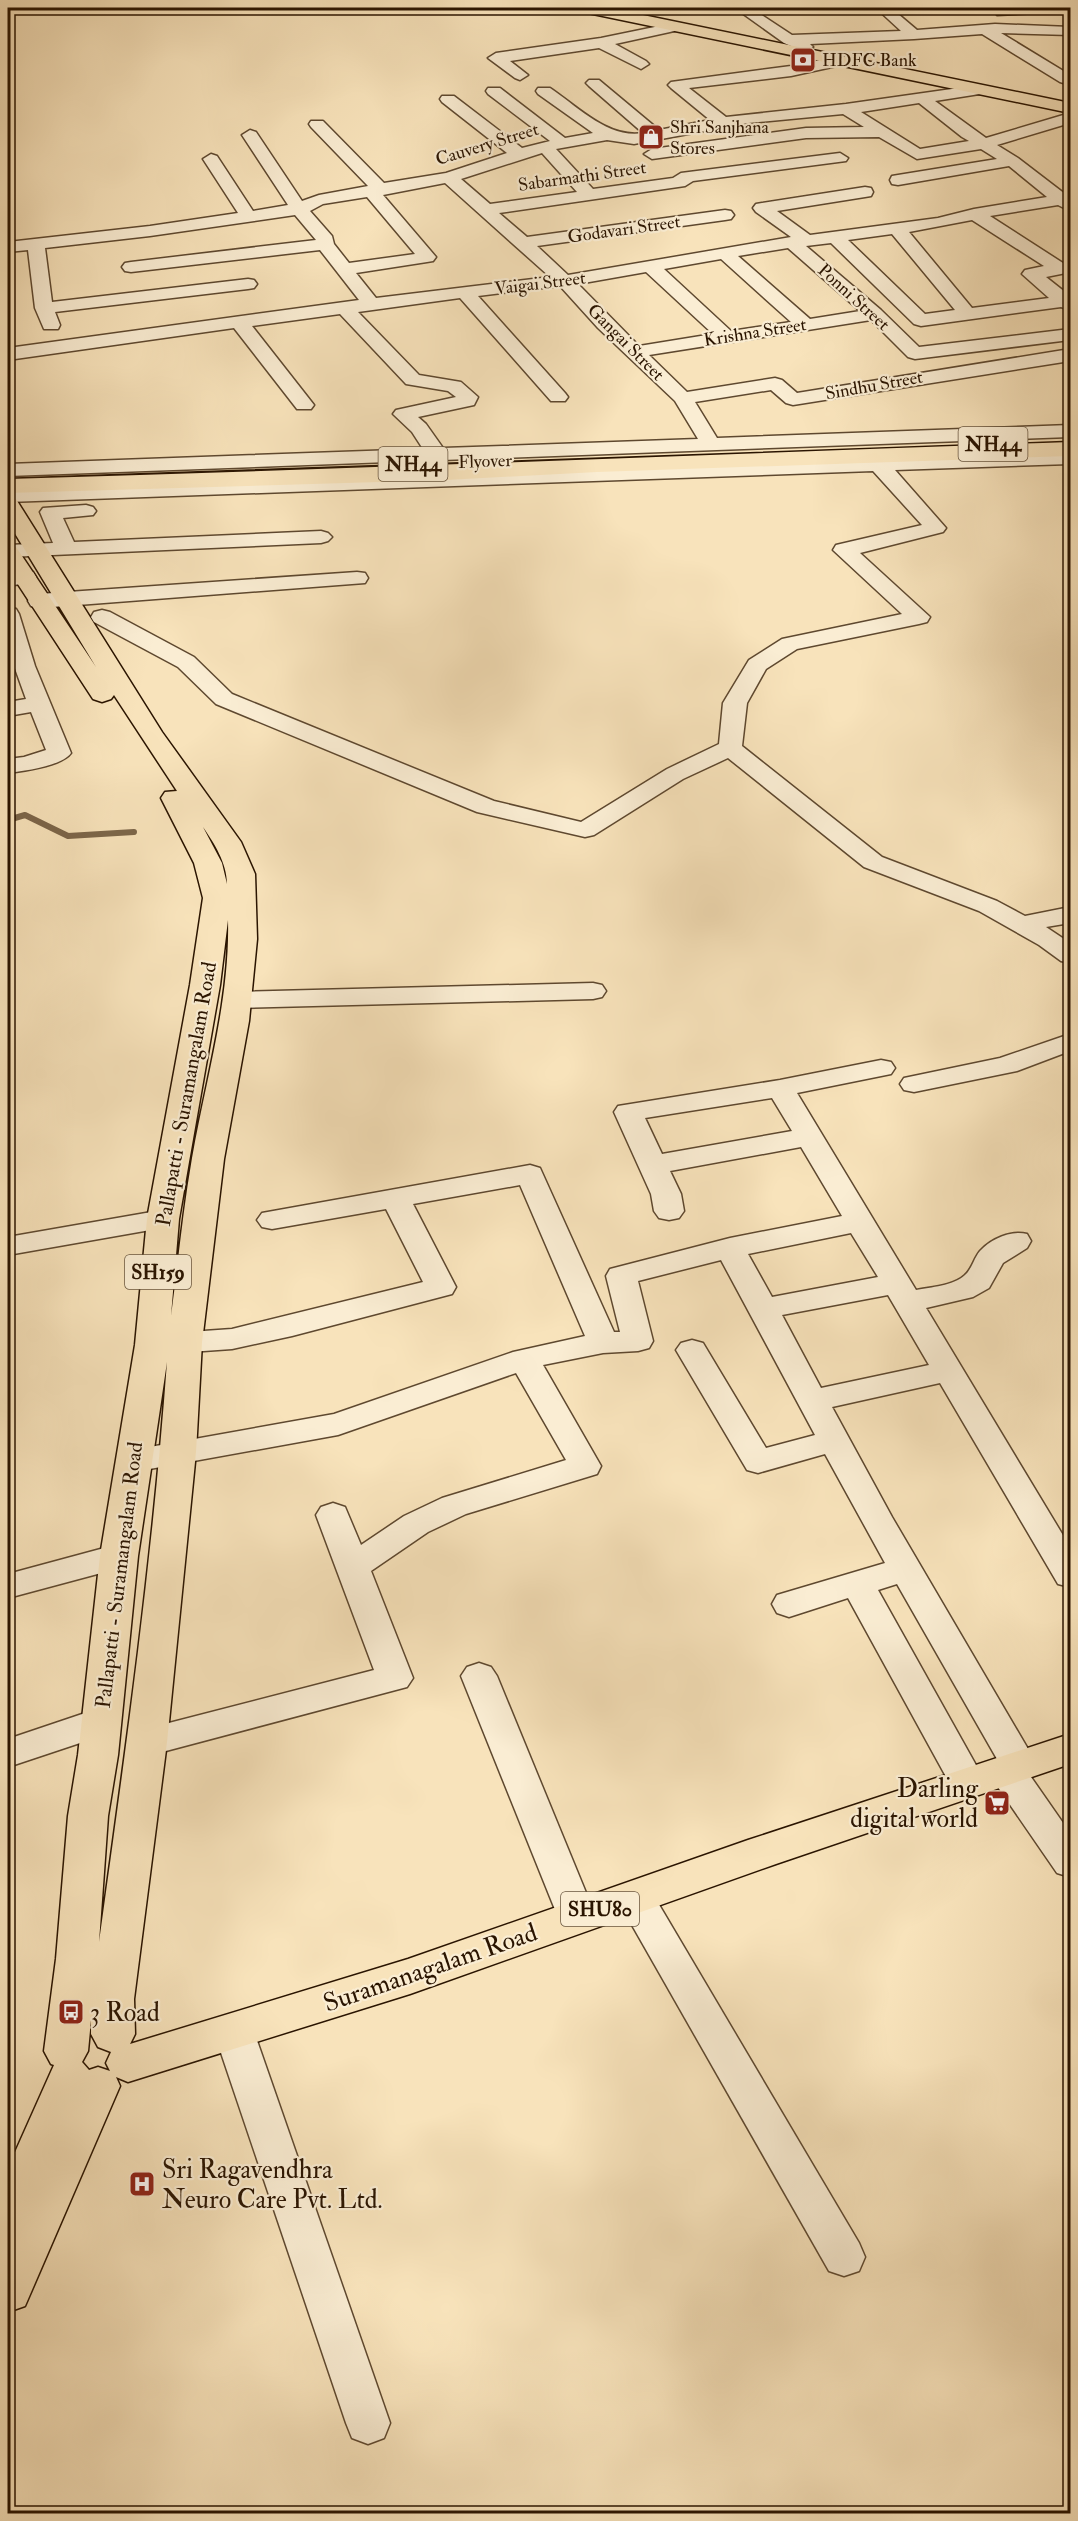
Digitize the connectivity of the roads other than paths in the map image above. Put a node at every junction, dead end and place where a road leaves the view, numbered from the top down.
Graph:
1 (588, 8) edge
2 (623, 8) edge
3 (742, 8) edge
4 (883, 8) edge
5 (1061, 8) edge
6 (1002, 12) dead end
7 (674, 27) junction
8 (986, 29) junction
9 (1063, 31) edge
10 (914, 35) junction
11 (601, 44) junction
12 (1071, 44) edge
13 (795, 46) junction
14 (841, 62) junction
15 (641, 64) dead end
16 (718, 66) dead end
17 (662, 74) dead end
18 (520, 75) dead end
19 (733, 78) junction
20 (1071, 80) edge
21 (594, 83) dead end
22 (676, 85) junction
23 (980, 90) junction
24 (494, 91) dead end
25 (544, 91) dead end
26 (448, 99) dead end
27 (923, 99) junction
28 (1071, 103) edge
29 (1071, 108) edge
30 (846, 109) junction
31 (785, 114) junction
32 (1071, 118) edge
33 (722, 122) junction
34 (1054, 123) junction
35 (317, 124) dead end
36 (1071, 130) edge
37 (886, 132) junction
38 (654, 134) junction
39 (806, 134) junction
40 (250, 135) dead end
41 (607, 135) junction
42 (634, 139) junction
43 (562, 143) junction
44 (984, 144) junction
45 (545, 147) junction
46 (519, 154) junction
47 (652, 154) junction
48 (840, 158) dead end
49 (210, 159) dead end
50 (1012, 161) junction
51 (965, 169) junction
52 (449, 177) junction
53 (683, 180) junction
54 (898, 180) dead end
55 (985, 181) dead end
56 (376, 191) junction
57 (865, 192) dead end
58 (1004, 193) dead end
59 (589, 195) junction
60 (1068, 201) edge
61 (1023, 205) junction
62 (299, 209) junction
63 (486, 210) junction
64 (974, 214) junction
65 (725, 215) junction
66 (249, 217) junction
67 (897, 228) junction
68 (124, 234) junction
69 (836, 237) junction
70 (799, 242) junction
71 (523, 243) junction
72 (36, 244) junction
73 (325, 244) junction
74 (8, 247) edge
75 (764, 247) junction
76 (725, 254) junction
77 (236, 255) junction
78 (131, 267) junction
79 (651, 267) junction
80 (346, 269) junction
81 (564, 280) junction
82 (248, 284) junction
83 (464, 292) junction
84 (134, 296) junction
85 (1068, 303) edge
86 (371, 304) junction
87 (44, 308) junction
88 (344, 308) junction
89 (875, 314) junction
90 (968, 314) junction
91 (270, 318) junction
92 (239, 322) junction
93 (805, 324) junction
94 (1071, 335) edge
95 (727, 337) junction
96 (61, 346) junction
97 (635, 352) junction
98 (8, 354) edge
99 (1071, 355) edge
100 (558, 397) dead end
101 (683, 398) junction
102 (304, 405) dead end
103 (1071, 431) edge
104 (1071, 440) edge
105 (711, 444) junction
106 (1071, 449) edge
107 (916, 451) junction
108 (871, 453) junction
109 (437, 454) junction
110 (819, 455) junction
111 (1071, 458) edge
112 (8, 470) edge
113 (8, 477) edge
114 (8, 486) edge
115 (8, 496) edge
116 (281, 501) dead end
117 (8, 504) edge
118 (321, 537) dead end
119 (32, 570) edge
120 (357, 578) dead end
121 (8, 614) edge
122 (102, 617) dead end
123 (11, 640) edge
124 (16, 667) edge
125 (40, 704) junction
126 (8, 709) edge
127 (730, 748) junction
128 (8, 766) edge
129 (1071, 915) edge
130 (1022, 924) junction
131 (1071, 955) edge
132 (593, 991) dead end
133 (237, 1000) junction
134 (1071, 1042) edge
135 (881, 1068) dead end
136 (914, 1084) dead end
137 (780, 1088) junction
138 (809, 1137) junction
139 (652, 1165) junction
140 (396, 1199) junction
141 (669, 1211) dead end
142 (163, 1219) junction
143 (272, 1220) dead end
144 (860, 1222) junction
145 (1016, 1241) dead end
146 (8, 1246) edge
147 (730, 1248) junction
148 (902, 1292) junction
149 (761, 1309) junction
150 (185, 1342) junction
151 (603, 1343) junction
152 (152, 1345) junction
153 (692, 1350) dead end
154 (524, 1359) junction
155 (949, 1371) junction
156 (811, 1401) junction
157 (833, 1441) junction
158 (178, 1452) junction
159 (133, 1461) junction
160 (333, 1515) dead end
161 (119, 1557) junction
162 (353, 1567) junction
163 (905, 1569) junction
164 (1071, 1575) edge
165 (857, 1583) junction
166 (8, 1586) edge
167 (789, 1604) dead end
168 (479, 1676) dead end
169 (100, 1722) junction
170 (147, 1742) junction
171 (1071, 1749) edge
172 (8, 1753) edge
173 (1013, 1768) junction
174 (968, 1783) junction
175 (1071, 1862) edge
176 (635, 1897) junction
177 (577, 1917) junction
178 (234, 2032) junction
179 (95, 2062) junction
180 (8, 2218) edge
181 (844, 2257) dead end
182 (8, 2291) edge
183 (368, 2423) dead end

1 - 7 main road
2 - 13 main road
3 - 13 street
4 - 10 street
5 - 6 street
7 - 11 street
7 - 13 main road
8 - 9 street
8 - 10 street
8 - 20 street
9 - 12 street
10 - 13 street
11 - 15 street
11 - 18 street
13 - 14 main road
13 - 28 main road
14 - 19 street
14 - 23 main road
16 - 19 street
17 - 22 street
19 - 22 street
21 - 38 street
22 - 33 street
23 - 27 street, Cauvery Street
23 - 29 main road
24 - 43 street
25 - 41 street
26 - 46 street
27 - 30 street, Cauvery Street
27 - 44 street
30 - 31 street, Cauvery Street
30 - 37 street
31 - 33 street, Cauvery Street
31 - 39 street
32 - 34 street
33 - 38 street, Cauvery Street
34 - 36 street
34 - 44 street
35 - 56 street
37 - 39 street
37 - 44 street
38 - 42 street, Cauvery Street
39 - 47 street
40 - 62 street
41 - 42 street, Cauvery Street
41 - 43 street, Cauvery Street
42 - 47 street
43 - 45 street, Cauvery Street
44 - 50 street
45 - 46 street, Cauvery Street
45 - 59 street
46 - 52 street, Cauvery Street
47 - 53 street
48 - 53 street, Sabarmathi Street
49 - 66 street
50 - 51 street
50 - 60 street
51 - 54 street
51 - 55 street
52 - 56 street, Cauvery Street
52 - 63 street, Gangai Street
53 - 59 street, Sabarmathi Street
53 - 65 street
56 - 62 street, Cauvery Street
56 - 80 street
57 - 70 street, Ponni Street
58 - 61 street
59 - 63 street, Sabarmathi Street
60 - 61 street, Vaigai Street
61 - 64 street, Vaigai Street
62 - 66 street, Cauvery Street
62 - 73 street
63 - 71 street, Gangai Street
64 - 67 street, Vaigai Street
64 - 85 street
65 - 71 street, Godavari Street
65 - 75 street
66 - 68 street, Cauvery Street
67 - 69 street, Vaigai Street
67 - 90 street
68 - 72 street, Cauvery Street
68 - 78 street
69 - 70 street, Vaigai Street
69 - 90 street
70 - 75 street, Vaigai Street
70 - 89 street, Ponni Street
71 - 81 street, Gangai Street
72 - 74 street, Cauvery Street
72 - 87 street
73 - 77 street
73 - 80 street
75 - 76 street, Vaigai Street
76 - 79 street, Vaigai Street
76 - 93 street
77 - 78 street
77 - 82 street
78 - 84 street
79 - 81 street, Vaigai Street
79 - 95 street
80 - 86 street
81 - 83 street, Vaigai Street
81 - 97 street, Gangai Street
82 - 84 street
82 - 91 street
83 - 86 street, Vaigai Street
83 - 100 street
84 - 87 street
85 - 90 street
86 - 88 street, Vaigai Street
87 - 96 street
88 - 91 street, Vaigai Street
88 - 109 street
89 - 93 street, Krishna Street
89 - 94 street, Ponni Street
91 - 92 street, Vaigai Street
92 - 96 street, Vaigai Street
92 - 102 street
93 - 95 street, Krishna Street
95 - 97 street, Krishna Street
96 - 98 street, Vaigai Street
97 - 101 street, Gangai Street
99 - 101 street, Sindhu Street
101 - 105 street, Gangai Street
103 - 108 street
104 - 107 main road, NH44
105 - 108 street
105 - 109 street
106 - 107 main road, NH44
107 - 108 main road, NH44
108 - 110 main road, NH44
108 - 111 street
108 - 115 street
108 - 127 street
109 - 112 street
110 - 113 main road, Flyover / NH44
110 - 114 main road, NH44
116 - 119 street
117 - 119 main road
118 - 119 street
119 - 120 street
119 - 133 main road
119 - 142 main road, Pallapatti - Suramangalam Road / SH159
121 - 123 street
122 - 127 street
123 - 124 street
124 - 125 street
125 - 126 street
125 - 128 street
127 - 130 street
129 - 130 street
130 - 131 street
132 - 133 street
133 - 150 main road
134 - 136 street
135 - 137 street
137 - 138 street
137 - 139 street
138 - 139 street
138 - 144 street
139 - 141 street
140 - 143 street
140 - 150 street
140 - 151 street
142 - 146 street
142 - 152 main road, Pallapatti - Suramangalam Road / SH159
144 - 147 street
144 - 148 street
145 - 148 street
147 - 149 street
147 - 151 street
148 - 149 street
148 - 155 street
149 - 156 street
150 - 152 street
150 - 158 main road
151 - 154 street
152 - 159 main road, Pallapatti - Suramangalam Road / SH159
153 - 157 street
154 - 158 street
154 - 162 street
155 - 156 street
155 - 164 street
156 - 157 street
157 - 163 street
158 - 159 street
158 - 170 main road
159 - 161 main road, Pallapatti - Suramangalam Road / SH159
160 - 162 street
161 - 166 street
161 - 169 main road, Pallapatti - Suramangalam Road / SH159
162 - 170 street
163 - 165 street
163 - 173 street
165 - 167 street
165 - 174 street
168 - 177 street
169 - 172 street
169 - 179 main road, Pallapatti - Suramangalam Road / SH159
170 - 179 main road
171 - 173 main road, Suramanagalam Road / SHU80
173 - 174 main road, Suramanagalam Road / SHU80
173 - 175 street
174 - 176 main road, Suramanagalam Road / SHU80
176 - 177 main road, Suramanagalam Road / SHU80
176 - 181 street
177 - 178 main road, Suramanagalam Road / SHU80
178 - 179 main road, Suramanagalam Road / SHU80
178 - 183 street
179 - 180 main road
179 - 182 main road

